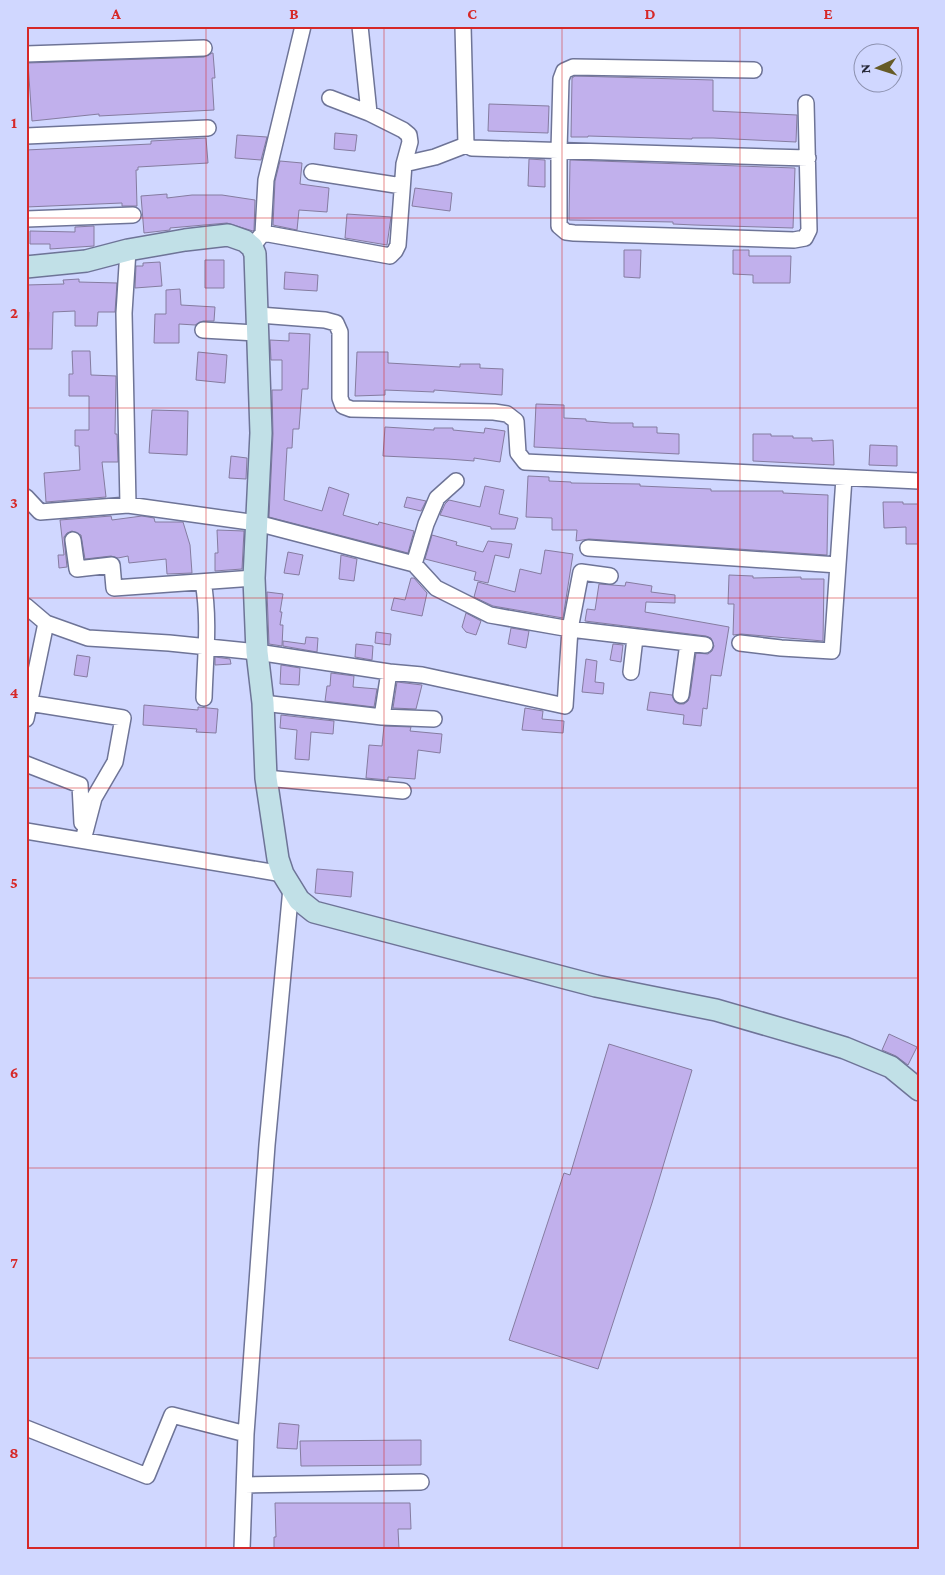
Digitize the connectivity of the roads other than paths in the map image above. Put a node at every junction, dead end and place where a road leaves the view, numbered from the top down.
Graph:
1 (303, 26) edge
2 (360, 26) edge
3 (463, 26) edge
4 (204, 48) dead end
5 (26, 54) edge
6 (754, 70) dead end
7 (330, 98) dead end
8 (806, 103) dead end
9 (369, 113) junction
10 (208, 128) dead end
11 (26, 136) edge
12 (466, 145) junction
13 (559, 150) junction
14 (808, 158) junction
15 (404, 164) junction
16 (312, 172) dead end
17 (402, 186) junction
18 (133, 216) dead end
19 (26, 219) edge
20 (258, 240) junction
21 (128, 250) junction
22 (26, 267) edge
23 (258, 324) junction
24 (203, 330) dead end
25 (844, 478) junction
26 (456, 481) dead end
27 (919, 481) edge
28 (26, 497) edge
29 (128, 504) junction
30 (257, 523) junction
31 (73, 540) dead end
32 (588, 548) dead end
33 (414, 564) junction
34 (838, 565) junction
35 (610, 576) dead end
36 (254, 578) junction
37 (203, 582) junction
38 (26, 606) edge
39 (46, 623) junction
40 (570, 629) junction
41 (635, 638) junction
42 (688, 643) junction
43 (740, 643) dead end
44 (705, 645) dead end
45 (205, 646) junction
46 (257, 652) junction
47 (389, 672) junction
48 (631, 672) dead end
49 (681, 695) dead end
50 (204, 698) dead end
51 (28, 702) junction
52 (264, 703) junction
53 (382, 717) junction
54 (26, 719) edge
55 (434, 719) dead end
56 (26, 764) edge
57 (266, 778) junction
58 (403, 791) dead end
59 (26, 831) edge
60 (83, 840) junction
61 (287, 881) junction
62 (919, 1090) edge
63 (26, 1428) edge
64 (246, 1434) junction
65 (421, 1482) dead end
66 (245, 1485) junction
67 (242, 1549) edge

1 - 20 street
2 - 9 street
3 - 12 street
4 - 5 street
6 - 13 street
7 - 9 street
8 - 14 street
9 - 15 street
10 - 11 street
12 - 13 street
12 - 15 street
13 - 14 street
13 - 14 street
15 - 17 street
16 - 17 street
17 - 20 street
18 - 19 street
20 - 21 main road
20 - 23 main road
21 - 22 main road
21 - 29 street
23 - 24 street
23 - 25 street
23 - 30 main road
25 - 27 street
25 - 34 street
26 - 33 street
28 - 29 street
29 - 30 street
30 - 33 street
30 - 36 main road
31 - 37 street
32 - 34 street
33 - 40 street
34 - 43 street
35 - 40 street
36 - 37 street
36 - 46 main road
37 - 45 street
38 - 39 street
39 - 45 street
39 - 51 street
40 - 41 street
40 - 47 street
41 - 42 street
41 - 48 street
42 - 44 street
42 - 49 street
45 - 46 street
45 - 50 street
46 - 47 street
46 - 52 main road
47 - 53 street
51 - 54 street
51 - 60 street
52 - 53 street
52 - 57 main road
53 - 55 street
56 - 60 street
57 - 58 street
57 - 61 main road
59 - 60 street
60 - 61 street
61 - 62 main road
61 - 64 street
63 - 64 street
64 - 66 street
65 - 66 street
66 - 67 street

